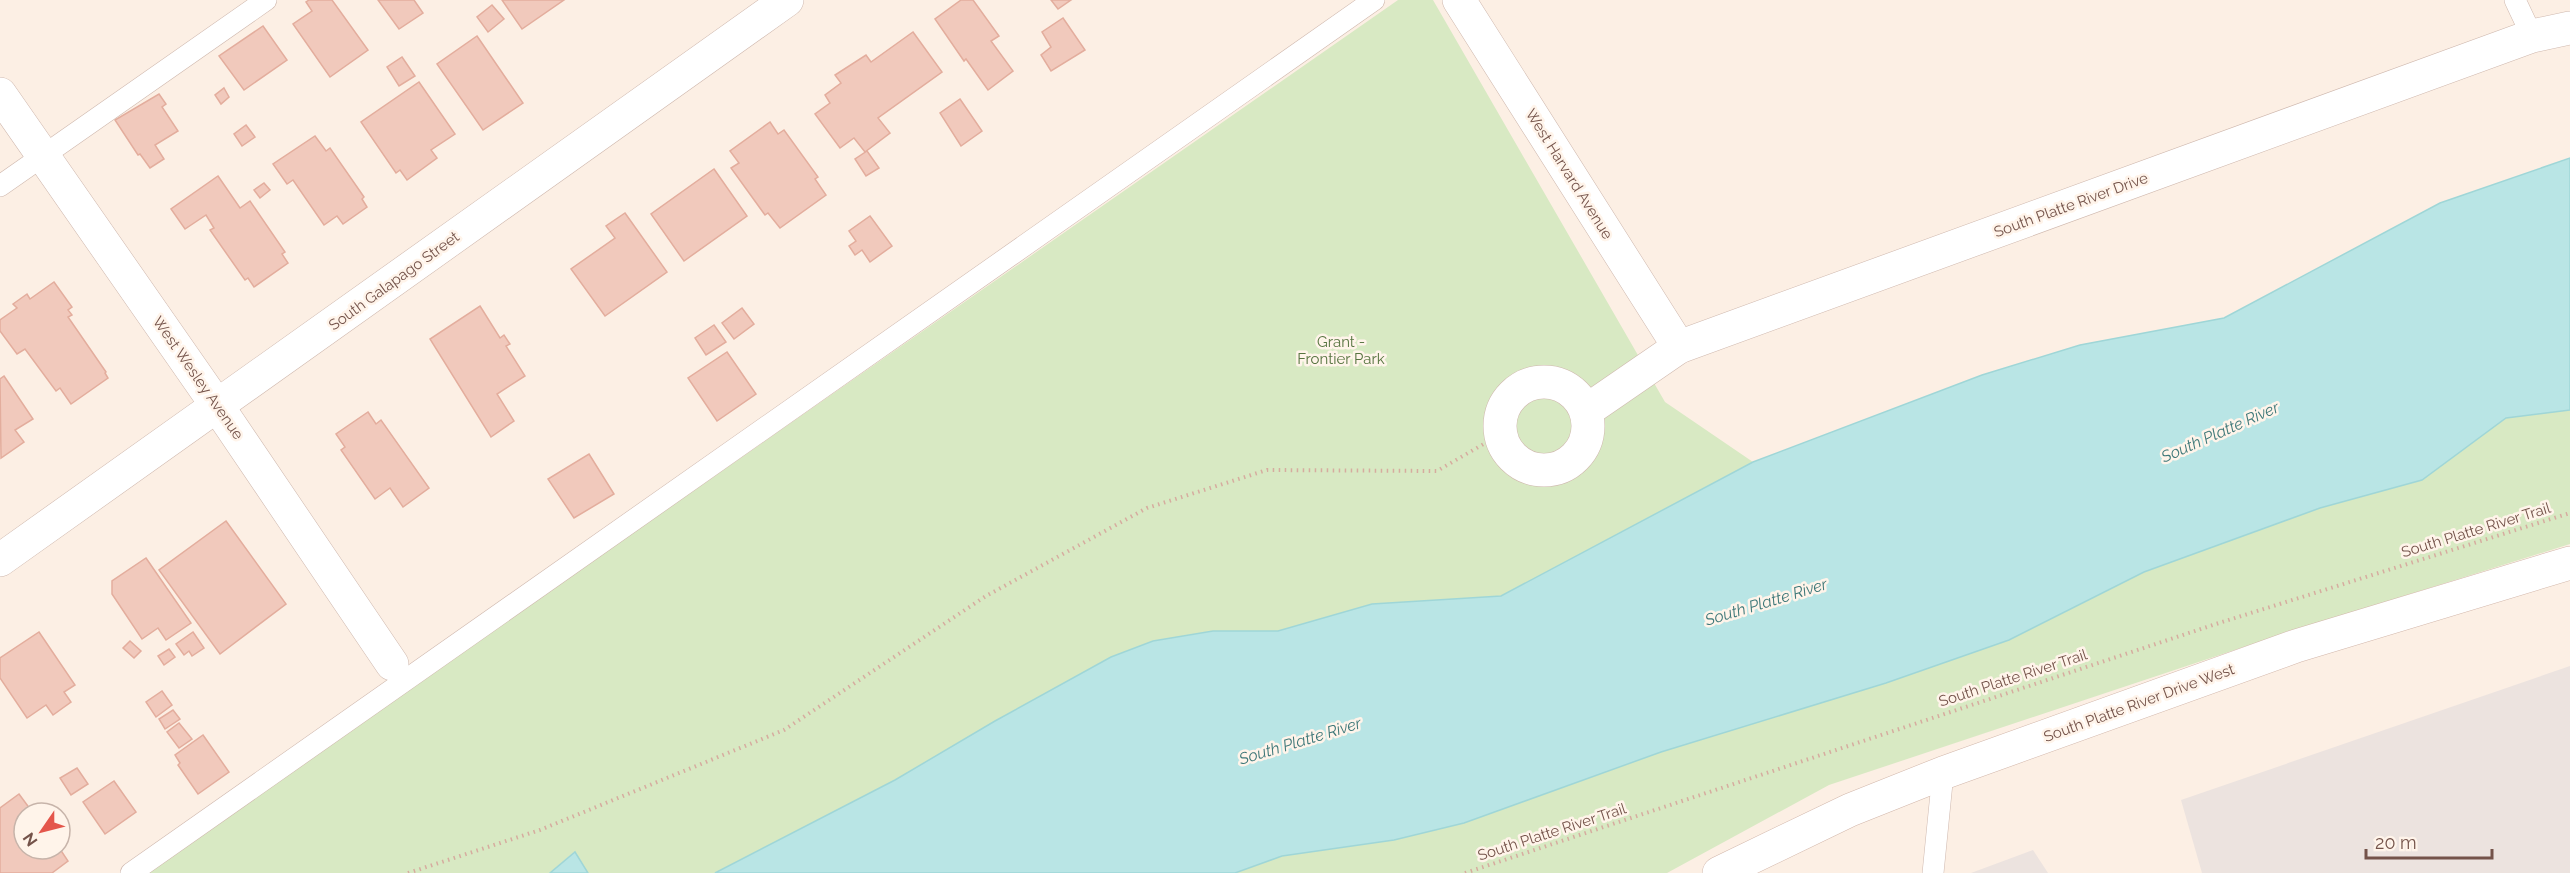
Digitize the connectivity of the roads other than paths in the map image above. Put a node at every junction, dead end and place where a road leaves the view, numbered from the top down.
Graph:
1 (266, 0) edge
2 (787, 0) edge
3 (1374, 0) edge
4 (1459, 0) edge
5 (2515, 0) edge
6 (2570, 28) edge
7 (2532, 36) junction
8 (0, 94) edge
9 (43, 156) junction
10 (0, 186) edge
11 (1679, 347) junction
12 (218, 407) junction
13 (1586, 411) junction
14 (0, 560) edge
15 (2570, 563) edge
16 (392, 664) dead end
17 (1943, 773) junction
18 (131, 873) edge
19 (1719, 873) edge
20 (1933, 873) edge

1 - 9 lane
2 - 12 street, South Galapago Street
3 - 18 lane
4 - 11 street, West Harvard Avenue
5 - 7 lane
6 - 7 street, South Platte River Drive
7 - 11 street, South Platte River Drive
8 - 9 street, West Wesley Avenue
9 - 10 lane
9 - 12 street, West Wesley Avenue
11 - 13 street, South Platte River Drive
12 - 14 street, South Galapago Street
12 - 16 street, West Wesley Avenue
13 - 13 street
15 - 17 street, South Platte River Drive West
17 - 19 street, South Platte River Drive West
17 - 20 lane

